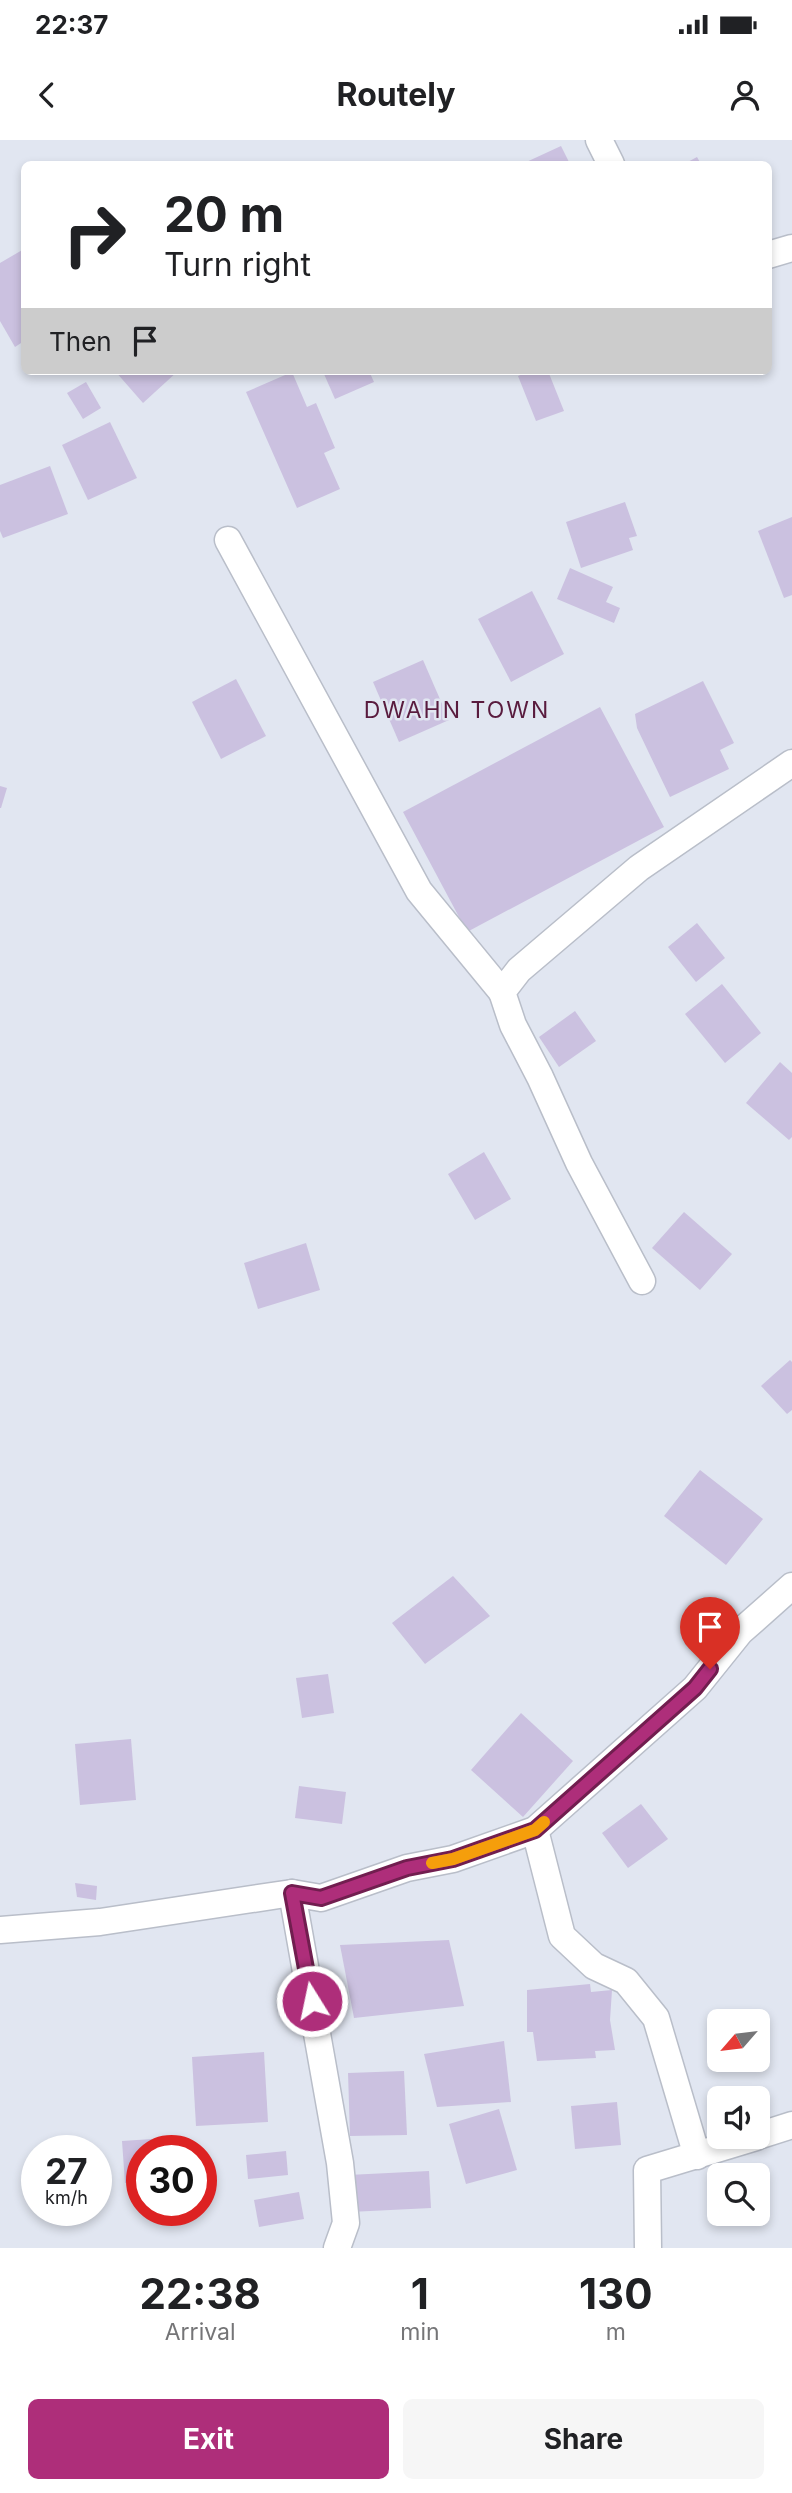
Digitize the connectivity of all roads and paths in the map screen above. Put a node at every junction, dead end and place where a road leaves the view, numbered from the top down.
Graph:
1 (599, 140) edge
2 (610, 161) edge
3 (792, 248) edge
4 (772, 253) edge
5 (228, 540) dead end
6 (792, 763) edge
7 (502, 992) junction
8 (642, 1281) dead end
9 (792, 1586) edge
10 (535, 1830) junction
11 (292, 1893) junction
12 (0, 1930) edge
13 (792, 2125) edge
14 (770, 2133) edge
15 (721, 2149) edge
16 (697, 2157) junction
17 (337, 2248) edge
18 (648, 2248) edge

1 - 2 street
3 - 4 street
5 - 7 street
6 - 7 street
7 - 8 street
9 - 10 street
10 - 11 street
10 - 16 street
11 - 12 street
11 - 17 street
13 - 14 street
15 - 16 street
16 - 18 street

